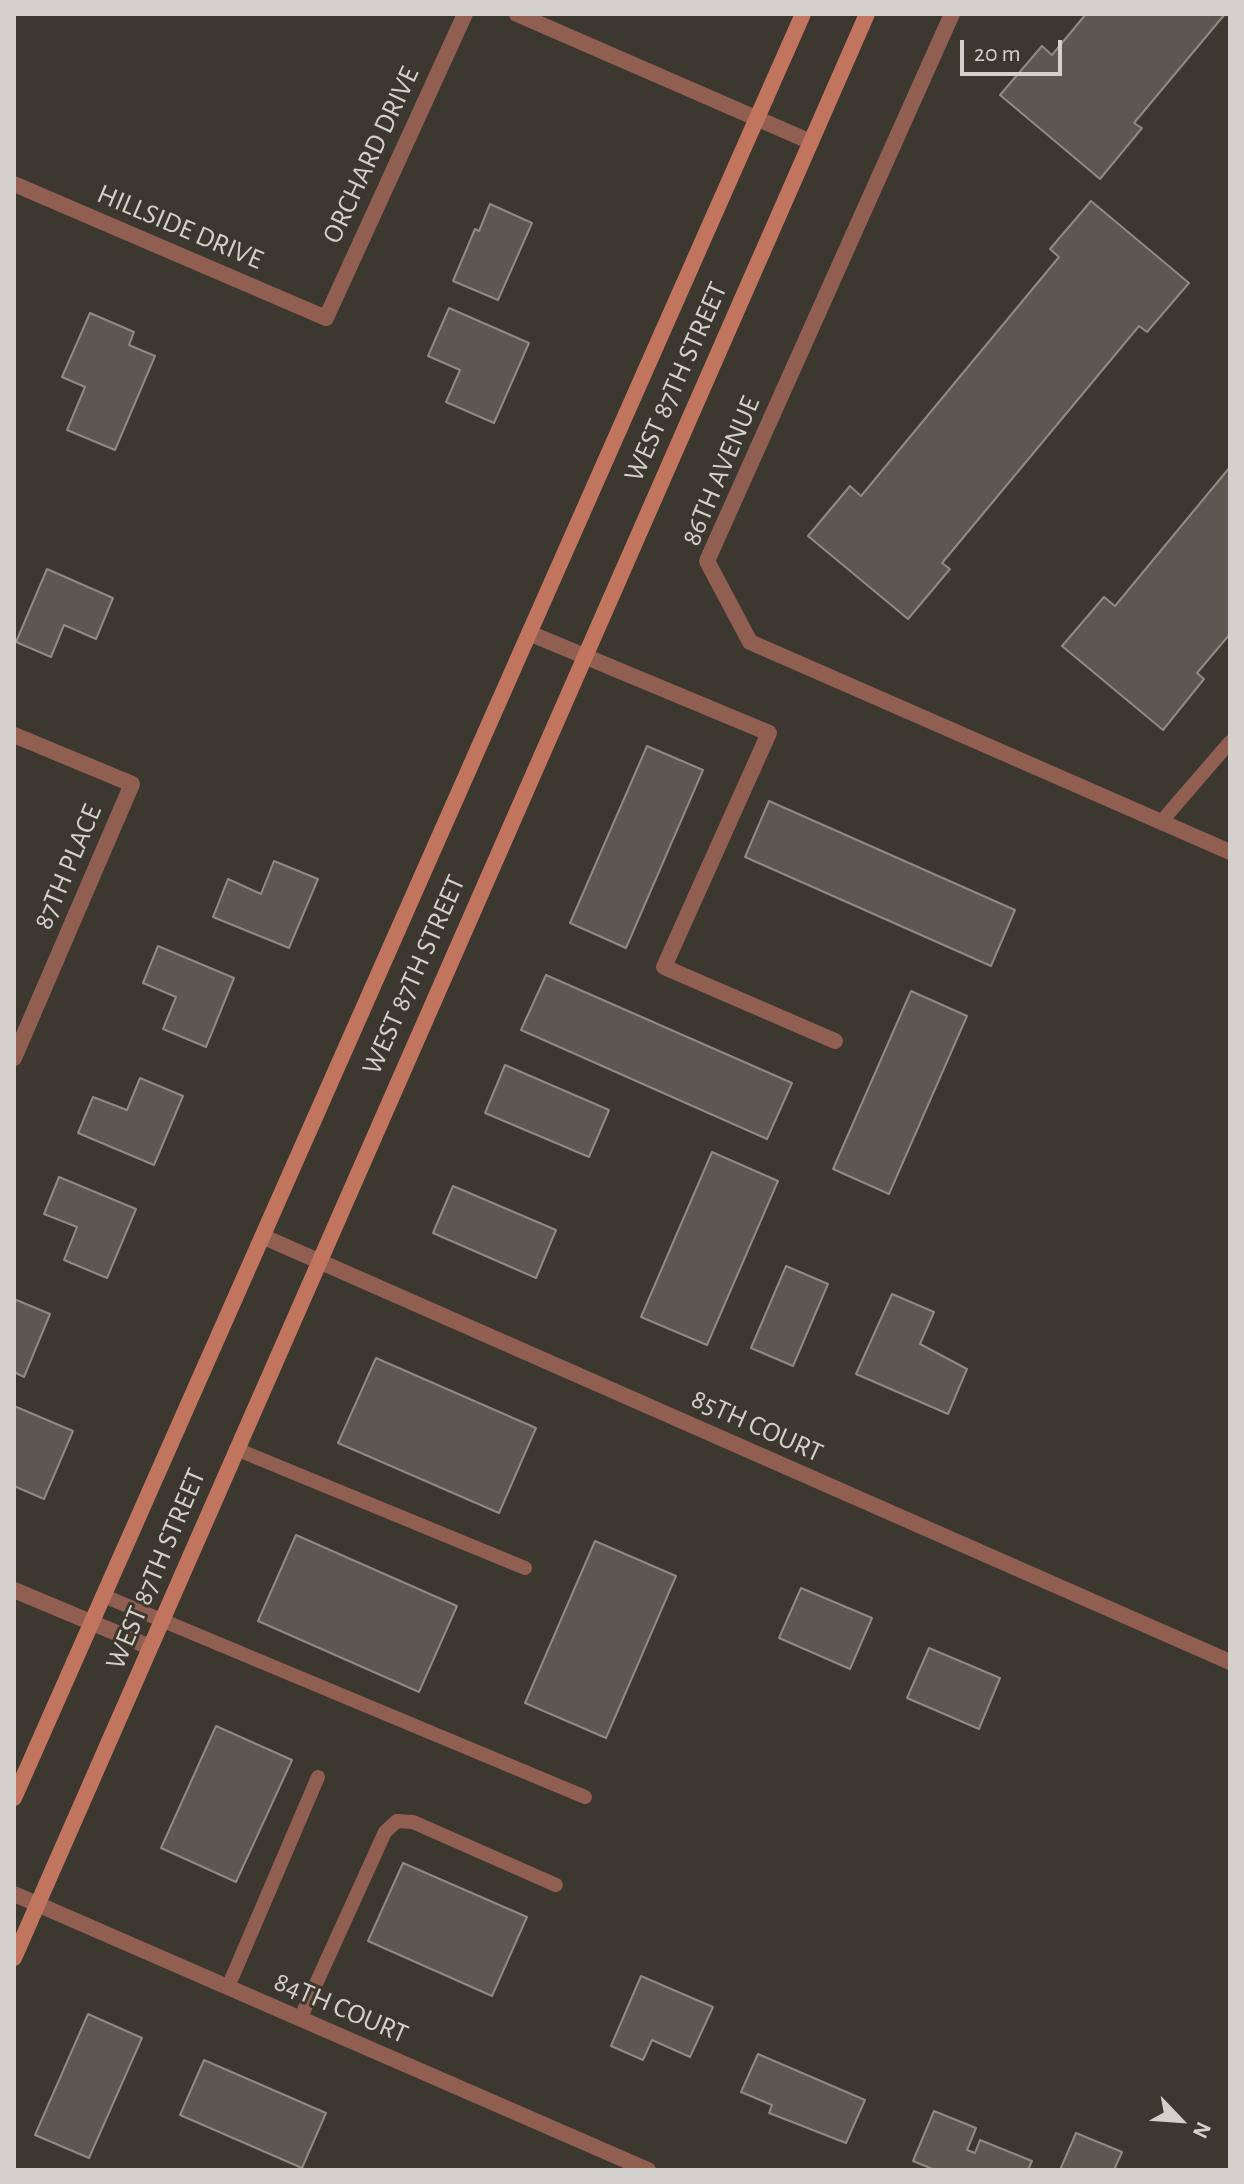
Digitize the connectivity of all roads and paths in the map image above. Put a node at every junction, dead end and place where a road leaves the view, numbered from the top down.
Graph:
1 (465, 14) edge
2 (517, 14) edge
3 (803, 14) edge
4 (867, 14) edge
5 (952, 14) edge
6 (757, 118) junction
7 (811, 142) junction
8 (14, 184) edge
9 (326, 318) joint
10 (529, 633) junction
11 (583, 656) junction
12 (14, 735) edge
13 (1230, 742) edge
14 (1161, 822) junction
15 (1230, 852) edge
16 (835, 1041) dead end
17 (14, 1058) edge
18 (264, 1237) junction
19 (317, 1261) junction
20 (236, 1449) junction
21 (525, 1568) dead end
22 (14, 1590) edge
23 (104, 1596) junction
24 (92, 1622) junction
25 (162, 1622) junction
26 (150, 1647) junction
27 (1230, 1662) edge
28 (318, 1777) dead end
29 (585, 1797) dead end
30 (14, 1798) edge
31 (556, 1885) dead end
32 (14, 1894) edge
33 (38, 1904) junction
34 (14, 1958) edge
35 (228, 1987) junction
36 (300, 2019) junction
37 (648, 2170) edge

1 - 9 street, ORCHARD DRIVE
2 - 6 street
3 - 6 main road, WEST 87TH STREET
4 - 7 main road, WEST 87TH STREET
5 - 14 street, 86TH AVENUE
6 - 7 street
6 - 10 main road, WEST 87TH STREET
7 - 11 main road, WEST 87TH STREET
8 - 9 street, HILLSIDE DRIVE
10 - 11 street
10 - 18 main road, WEST 87TH STREET
11 - 16 street
11 - 19 main road, WEST 87TH STREET
12 - 17 street, 87TH PLACE
13 - 14 lane
14 - 15 street, 86TH AVENUE
18 - 19 street, 85TH COURT
18 - 23 main road, WEST 87TH STREET
19 - 20 main road, WEST 87TH STREET
19 - 27 street, 85TH COURT
20 - 21 lane
20 - 25 main road, WEST 87TH STREET
22 - 24 street
23 - 24 main road, WEST 87TH STREET
23 - 25 lane
24 - 26 street
24 - 30 main road, WEST 87TH STREET
25 - 26 main road, WEST 87TH STREET
25 - 29 lane
26 - 33 main road, WEST 87TH STREET
28 - 35 lane
31 - 36 lane
32 - 33 street, 84TH COURT
33 - 34 main road, WEST 87TH STREET
33 - 35 street, 84TH COURT
35 - 36 street, 84TH COURT
36 - 37 street, 84TH COURT

